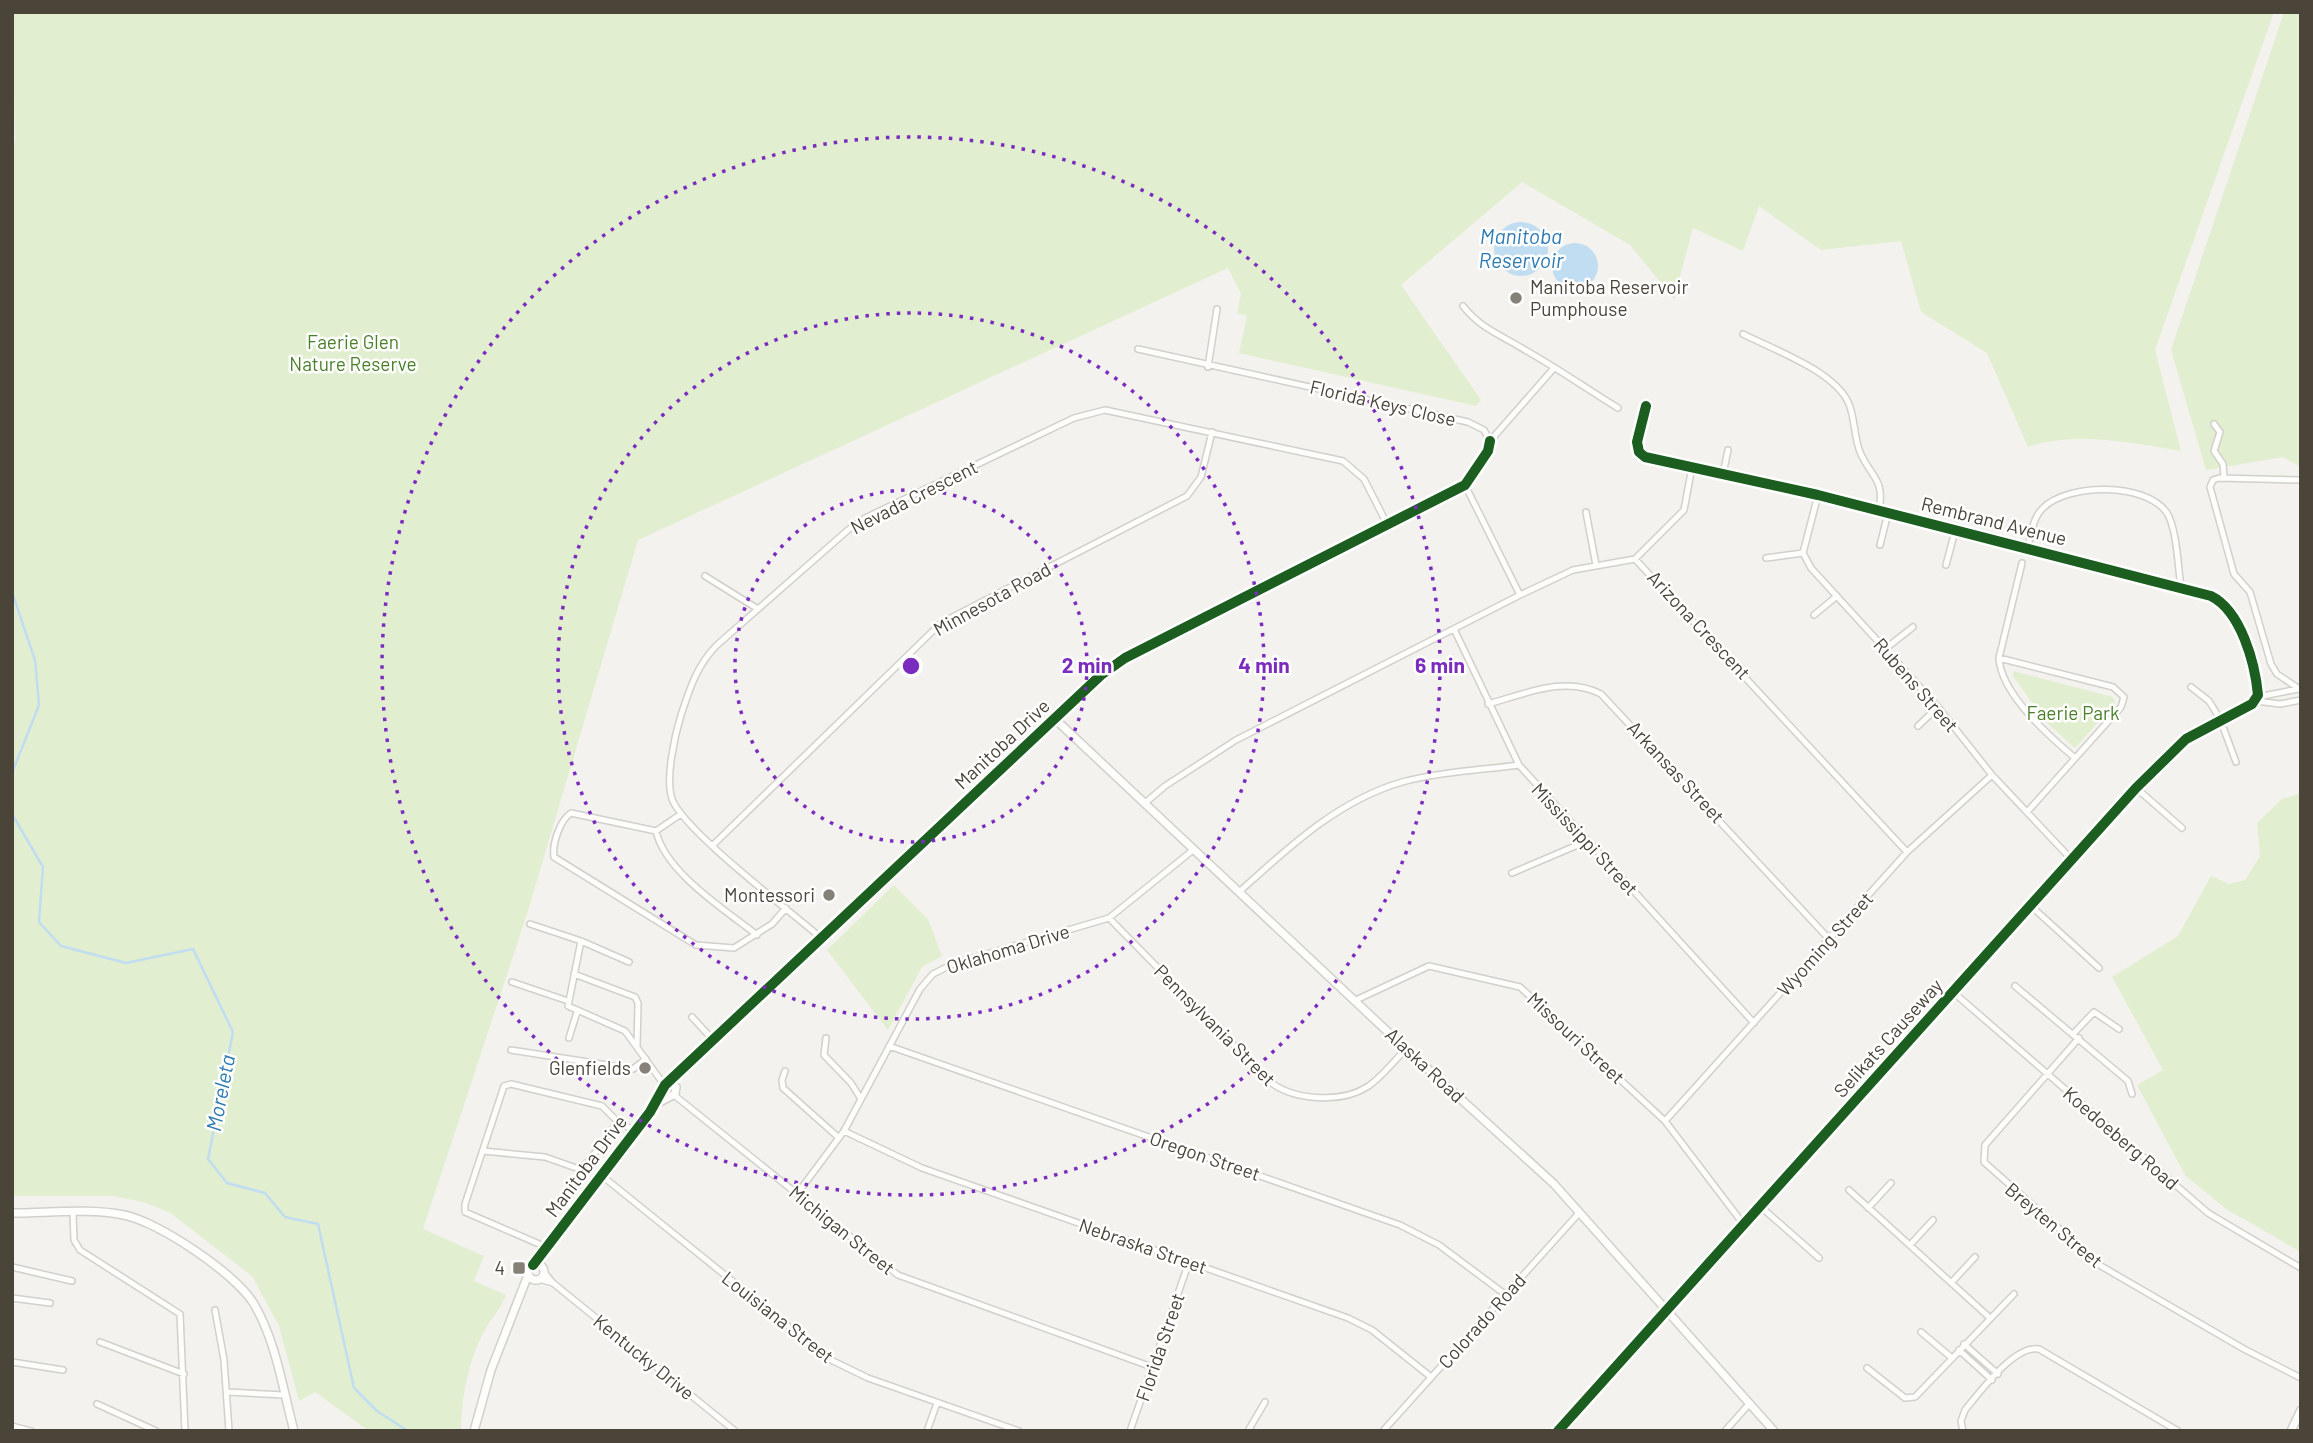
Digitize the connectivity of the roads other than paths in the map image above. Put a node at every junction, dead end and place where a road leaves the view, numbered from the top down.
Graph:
1 (1463, 306) dead end
2 (1217, 309) dead end
3 (1743, 334) dead end
4 (1138, 349) dead end
5 (1208, 367) junction
6 (1554, 368) junction
7 (1646, 406) dead end
8 (1618, 408) dead end
9 (2214, 424) dead end
10 (1212, 432) junction
11 (1490, 441) junction
12 (1728, 450) dead end
13 (1692, 467) junction
14 (1723, 474) junction
15 (2224, 478) junction
16 (2301, 480) edge
17 (1465, 485) junction
18 (1818, 495) junction
19 (1879, 510) junction
20 (1586, 512) dead end
21 (1888, 513) junction
22 (1387, 524) junction
23 (1955, 531) junction
24 (1880, 545) dead end
25 (2028, 547) junction
26 (1803, 553) junction
27 (1766, 558) dead end
28 (1635, 559) junction
29 (2022, 563) dead end
30 (1596, 565) junction
31 (1946, 565) dead end
32 (705, 576) dead end
33 (2181, 587) junction
34 (1520, 595) junction
35 (1837, 596) junction
36 (758, 609) junction
37 (1814, 615) dead end
38 (1913, 627) dead end
39 (1454, 628) junction
40 (1885, 649) junction
41 (1999, 658) junction
42 (2191, 687) dead end
43 (2299, 690) edge
44 (2257, 696) junction
45 (2301, 700) edge
46 (1488, 704) junction
47 (1938, 707) junction
48 (1055, 719) junction
49 (2221, 719) junction
50 (1918, 726) dead end
51 (2075, 758) junction
52 (2235, 762) dead end
53 (1519, 765) junction
54 (1992, 775) junction
55 (2136, 788) junction
56 (1145, 803) junction
57 (2027, 812) junction
58 (681, 814) junction
59 (2182, 828) dead end
60 (656, 831) junction
61 (1587, 841) junction
62 (712, 846) junction
63 (1193, 850) junction
64 (1907, 852) junction
65 (2072, 860) junction
66 (1512, 873) dead end
67 (1239, 892) junction
68 (2031, 906) junction
69 (786, 908) junction
70 (1109, 918) junction
71 (530, 924) dead end
72 (757, 935) junction
73 (820, 937) junction
74 (1829, 939) junction
75 (581, 941) junction
76 (629, 962) dead end
77 (2099, 968) dead end
78 (574, 974) junction
79 (512, 982) dead end
80 (2015, 986) dead end
81 (1954, 992) junction
82 (1356, 1000) junction
83 (568, 1001) junction
84 (577, 1012) junction
85 (692, 1017) dead end
86 (1754, 1023) junction
87 (2119, 1029) dead end
88 (2076, 1036) junction
89 (569, 1038) dead end
90 (826, 1038) dead end
91 (714, 1041) junction
92 (889, 1046) junction
93 (637, 1047) junction
94 (1406, 1049) junction
95 (510, 1050) dead end
96 (646, 1059) junction
97 (785, 1071) dead end
98 (2046, 1073) junction
99 (669, 1089) junction
100 (2132, 1094) dead end
101 (861, 1099) junction
102 (1665, 1121) junction
103 (618, 1122) junction
104 (635, 1131) junction
105 (844, 1131) junction
106 (839, 1139) junction
107 (483, 1151) junction
108 (601, 1175) junction
109 (1891, 1183) dead end
110 (1849, 1190) dead end
111 (797, 1194) junction
112 (1762, 1207) junction
113 (1868, 1208) junction
114 (1582, 1211) junction
115 (12, 1213) edge
116 (73, 1213) junction
117 (1933, 1220) dead end
118 (1744, 1225) junction
119 (1910, 1245) junction
120 (547, 1247) junction
121 (1975, 1257) dead end
122 (1819, 1258) dead end
123 (1189, 1262) junction
124 (533, 1265) junction
125 (12, 1267) edge
126 (2301, 1268) edge
127 (528, 1275) junction
128 (540, 1275) junction
129 (72, 1281) dead end
130 (1951, 1283) junction
131 (522, 1294) junction
132 (2014, 1294) dead end
133 (1506, 1295) junction
134 (12, 1298) edge
135 (50, 1303) dead end
136 (1668, 1309) junction
137 (215, 1310) dead end
138 (1990, 1318) junction
139 (1920, 1332) dead end
140 (100, 1342) dead end
141 (1964, 1344) junction
142 (1959, 1350) junction
143 (1952, 1358) junction
144 (12, 1362) edge
145 (1980, 1363) junction
146 (1152, 1367) junction
147 (1867, 1368) dead end
148 (63, 1370) dead end
149 (184, 1374) junction
150 (1998, 1374) junction
151 (1431, 1377) junction
152 (2301, 1378) edge
153 (1992, 1380) junction
154 (228, 1392) junction
155 (284, 1395) junction
156 (1265, 1402) dead end
157 (937, 1403) junction
158 (1749, 1403) junction
159 (97, 1404) dead end
160 (2301, 1410) edge
161 (12, 1426) edge
162 (2175, 1430) edge
163 (31, 1431) edge
164 (156, 1431) edge
165 (185, 1431) edge
166 (229, 1431) edge
167 (294, 1431) edge
168 (474, 1431) edge
169 (735, 1431) edge
170 (927, 1431) edge
171 (1019, 1431) edge
172 (1130, 1431) edge
173 (1248, 1431) edge
174 (1383, 1431) edge
175 (1558, 1431) edge
176 (1725, 1431) edge
177 (1774, 1431) edge
178 (1963, 1431) edge
179 (2291, 1431) edge

1 - 6 street
2 - 5 street
3 - 19 street
4 - 5 street, Florida Keys Close
5 - 11 street, Florida Keys Close
6 - 8 street
6 - 11 street
7 - 13 street, Rembrand Avenue
9 - 15 street
10 - 22 street, Nevada Crescent
10 - 36 street, Nevada Crescent
10 - 62 street, Minnesota Road
11 - 17 street, Manitoba Drive
12 - 14 street
13 - 14 street, Rembrand Avenue
13 - 28 street
14 - 18 street, Rembrand Avenue
15 - 16 street
15 - 43 street
17 - 22 street, Manitoba Drive
17 - 34 street
18 - 19 street, Rembrand Avenue
18 - 26 street
19 - 21 street, Rembrand Avenue
20 - 30 street
21 - 23 street, Rembrand Avenue
21 - 24 street
22 - 48 street, Manitoba Drive
23 - 25 street, Rembrand Avenue
23 - 31 street
25 - 33 street, Rembrand Avenue
25 - 33 street
26 - 27 street
26 - 35 street, Rubens Street
28 - 30 street, Arizona Crescent
28 - 64 street, Arizona Crescent
29 - 41 street
30 - 34 street, Arizona Crescent
32 - 36 street
33 - 44 street, Rembrand Avenue
34 - 39 street, Arizona Crescent
35 - 37 street
35 - 40 street, Rubens Street
36 - 58 street, Nevada Crescent
38 - 40 street
39 - 46 street, Mississippi Street
39 - 56 street, Arizona Crescent
40 - 47 street, Rubens Street
41 - 51 street
41 - 51 street
42 - 49 street
43 - 44 street
44 - 45 street
44 - 49 street, Selikats Causeway
46 - 53 street, Mississippi Street
46 - 74 street, Arkansas Street
47 - 50 street
47 - 54 street, Rubens Street
48 - 56 street, Alaska Road
48 - 73 street, Manitoba Drive
49 - 52 street
49 - 55 street, Selikats Causeway
51 - 57 street
53 - 61 street, Mississippi Street
53 - 67 street
54 - 57 street, Rubens Street
54 - 64 street, Wyoming Street
55 - 59 street
55 - 65 street, Selikats Causeway
56 - 63 street, Alaska Road
57 - 65 street, Rubens Street
58 - 60 street
58 - 62 street, Nevada Crescent
60 - 72 street
60 - 72 street
61 - 66 street
61 - 86 street, Mississippi Street
62 - 69 street, Nevada Crescent
63 - 67 street, Alaska Road
63 - 70 street, Oklahoma Drive
64 - 74 street, Wyoming Street
65 - 68 street, Selikats Causeway
67 - 82 street, Alaska Road
68 - 77 street
68 - 81 street, Selikats Causeway
69 - 72 street
69 - 73 street, Nevada Crescent
70 - 92 street, Oklahoma Drive
70 - 94 street, Pennsylvania Street
71 - 75 street
73 - 91 street, Manitoba Drive
74 - 86 street, Wyoming Street
75 - 76 street
75 - 78 street
78 - 83 street
78 - 93 street
79 - 83 street
80 - 88 street
81 - 98 street, Koedoeberg Road
81 - 112 street, Selikats Causeway
82 - 94 street, Alaska Road
82 - 102 street, Missouri Street
83 - 84 street
84 - 89 street
84 - 93 street, Michigan Street
85 - 91 street
86 - 102 street, Wyoming Street
87 - 88 street, Breyten Street
88 - 98 street, Breyten Street
88 - 100 street
90 - 101 street
91 - 99 street, Manitoba Drive
92 - 101 street, Oklahoma Drive
92 - 133 street, Oregon Street
93 - 96 street, Michigan Street
94 - 114 street, Alaska Road
95 - 96 street
96 - 99 street, Michigan Street
97 - 106 street
98 - 126 street, Koedoeberg Road
98 - 152 street, Breyten Street
99 - 104 street, Manitoba Drive
99 - 111 street, Michigan Street
101 - 105 street, Oklahoma Drive
102 - 118 street, Missouri Street
103 - 104 street
103 - 107 street
103 - 107 street
104 - 108 street, Manitoba Drive
105 - 106 street, Oklahoma Drive
105 - 123 street, Nebraska Street
106 - 111 street, Oklahoma Drive
107 - 120 street
108 - 120 street, Manitoba Drive
108 - 157 street, Louisiana Street
109 - 113 street
110 - 113 street
111 - 146 street, Michigan Street
112 - 118 street, Selikats Causeway
112 - 122 street
113 - 119 street
114 - 133 street, Colorado Road
114 - 136 street, Alaska Road
115 - 116 street
116 - 149 street
116 - 155 street
117 - 119 street
118 - 136 street, Selikats Causeway
119 - 130 street
120 - 124 street, Manitoba Drive
120 - 128 street, Manitoba Drive
121 - 130 street
123 - 146 street, Florida Street
123 - 151 street, Nebraska Street
124 - 127 street, Manitoba Drive
124 - 128 street
125 - 129 street
127 - 128 street
127 - 131 street
128 - 131 street
128 - 169 street, Kentucky Drive
130 - 138 street
131 - 168 street
132 - 138 street
133 - 151 street, Colorado Road
134 - 135 street
136 - 158 street, Alaska Road
136 - 175 street, Selikats Causeway
137 - 154 street
138 - 141 street
139 - 143 street
140 - 149 street
141 - 142 street
141 - 145 street
142 - 143 street
142 - 145 street
143 - 147 street
144 - 148 street
145 - 150 street
145 - 153 street
146 - 172 street, Florida Street
149 - 165 street
150 - 153 street
150 - 162 street
151 - 174 street, Colorado Road
153 - 178 street
154 - 155 street
154 - 166 street
155 - 167 street
156 - 173 street
157 - 170 street
157 - 171 street, Louisiana Street
158 - 176 street
158 - 177 street, Alaska Road
159 - 164 street
160 - 179 street
161 - 163 street

